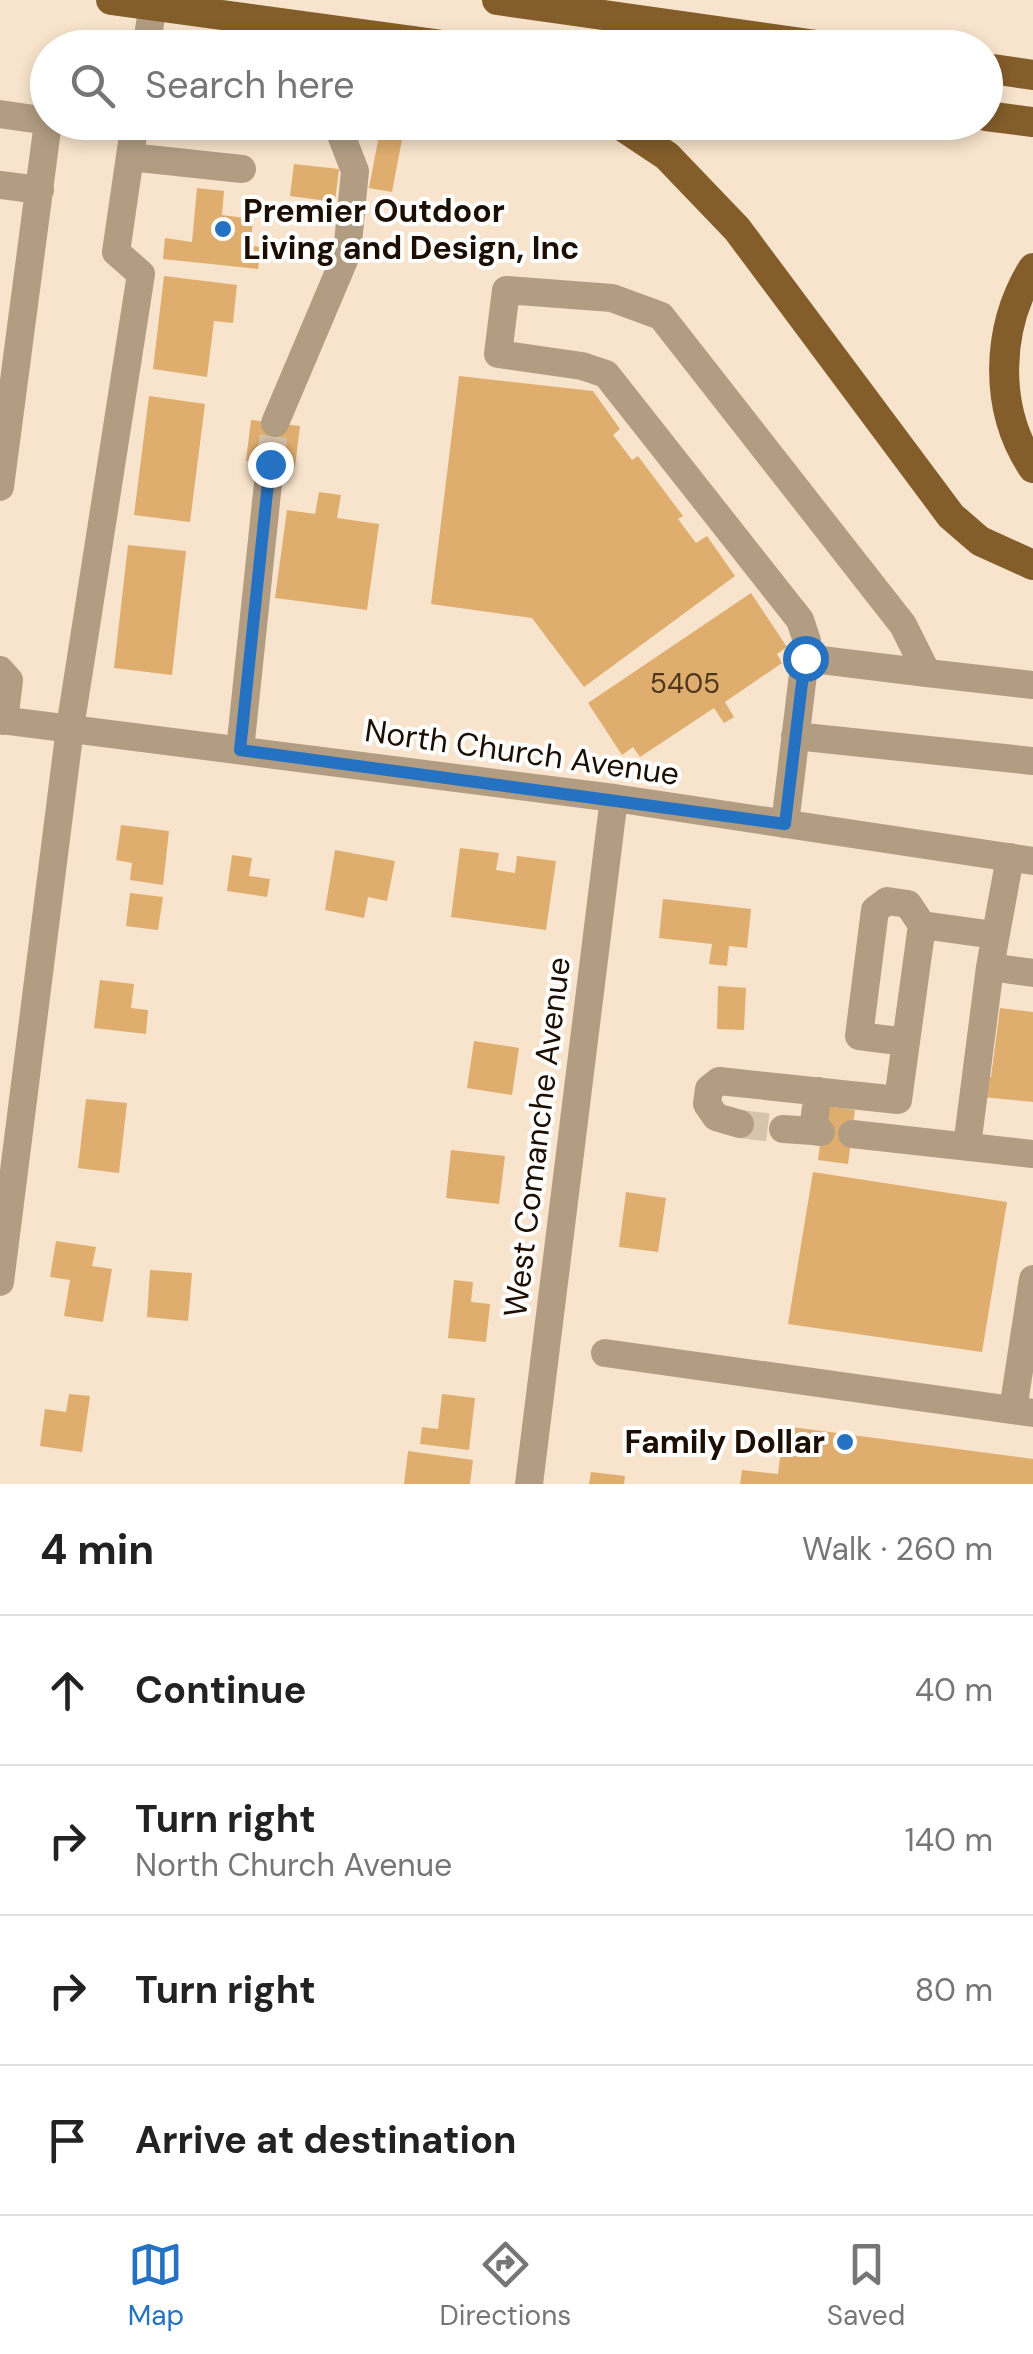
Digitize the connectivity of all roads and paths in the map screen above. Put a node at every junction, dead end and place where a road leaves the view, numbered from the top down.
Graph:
1 (111, 0) edge
2 (496, 0) edge
3 (153, 5) junction
4 (149, 30) edge
5 (289, 30) edge
6 (710, 30) edge
7 (1003, 71) edge
8 (1033, 75) edge
9 (0, 114) edge
10 (1003, 118) edge
11 (30, 119) edge
12 (1033, 122) edge
13 (46, 140) edge
14 (132, 140) edge
15 (343, 140) edge
16 (642, 140) edge
17 (130, 156) junction
18 (242, 169) dead end
19 (0, 185) edge
20 (40, 190) junction
21 (1033, 268) edge
22 (276, 423) tunnel mouth
23 (270, 464) tunnel mouth
24 (1033, 468) edge
25 (0, 488) edge
26 (1033, 565) edge
27 (805, 658) junction
28 (0, 670) edge
29 (927, 674) junction
30 (1033, 684) edge
31 (2, 720) edge
32 (70, 728) junction
33 (795, 736) junction
34 (240, 750) junction
35 (1033, 761) edge
36 (614, 798) junction
37 (785, 824) junction
38 (1022, 859) edge
39 (922, 925) junction
40 (994, 934) junction
41 (990, 968) junction
42 (1033, 972) edge
43 (907, 1029) junction
44 (818, 1091) junction
45 (898, 1100) junction
46 (740, 1124) tunnel mouth
47 (783, 1129) tunnel mouth
48 (852, 1134) dead end
49 (893, 1137) junction
50 (967, 1146) junction
51 (1033, 1154) edge
52 (1033, 1278) edge
53 (0, 1282) edge
54 (605, 1353) dead end
55 (1023, 1412) edge
56 (529, 1484) edge

1 - 3 main road
2 - 6 main road
3 - 4 street
3 - 5 main road
7 - 8 main road
9 - 11 street
10 - 12 main road
13 - 20 street
14 - 17 street
15 - 22 street
16 - 26 main road
17 - 18 street
17 - 32 street
19 - 20 street
20 - 25 street
21 - 24 main road
23 - 34 street
27 - 29 street
27 - 29 street
27 - 33 street
28 - 31 street
29 - 30 street
31 - 32 street, North Church Avenue
32 - 34 street, North Church Avenue
32 - 53 street
33 - 35 street
33 - 37 street
34 - 36 street, North Church Avenue
36 - 37 street, North Church Avenue
36 - 56 street, West Comanche Avenue
37 - 38 street, North Church Avenue
38 - 40 street
39 - 40 street
39 - 43 street
39 - 43 street
40 - 41 street
41 - 42 street
41 - 50 street
43 - 45 street
44 - 45 street
44 - 46 street
44 - 47 street
45 - 49 street
48 - 49 street
49 - 50 street
50 - 51 street
52 - 55 street
54 - 55 street

